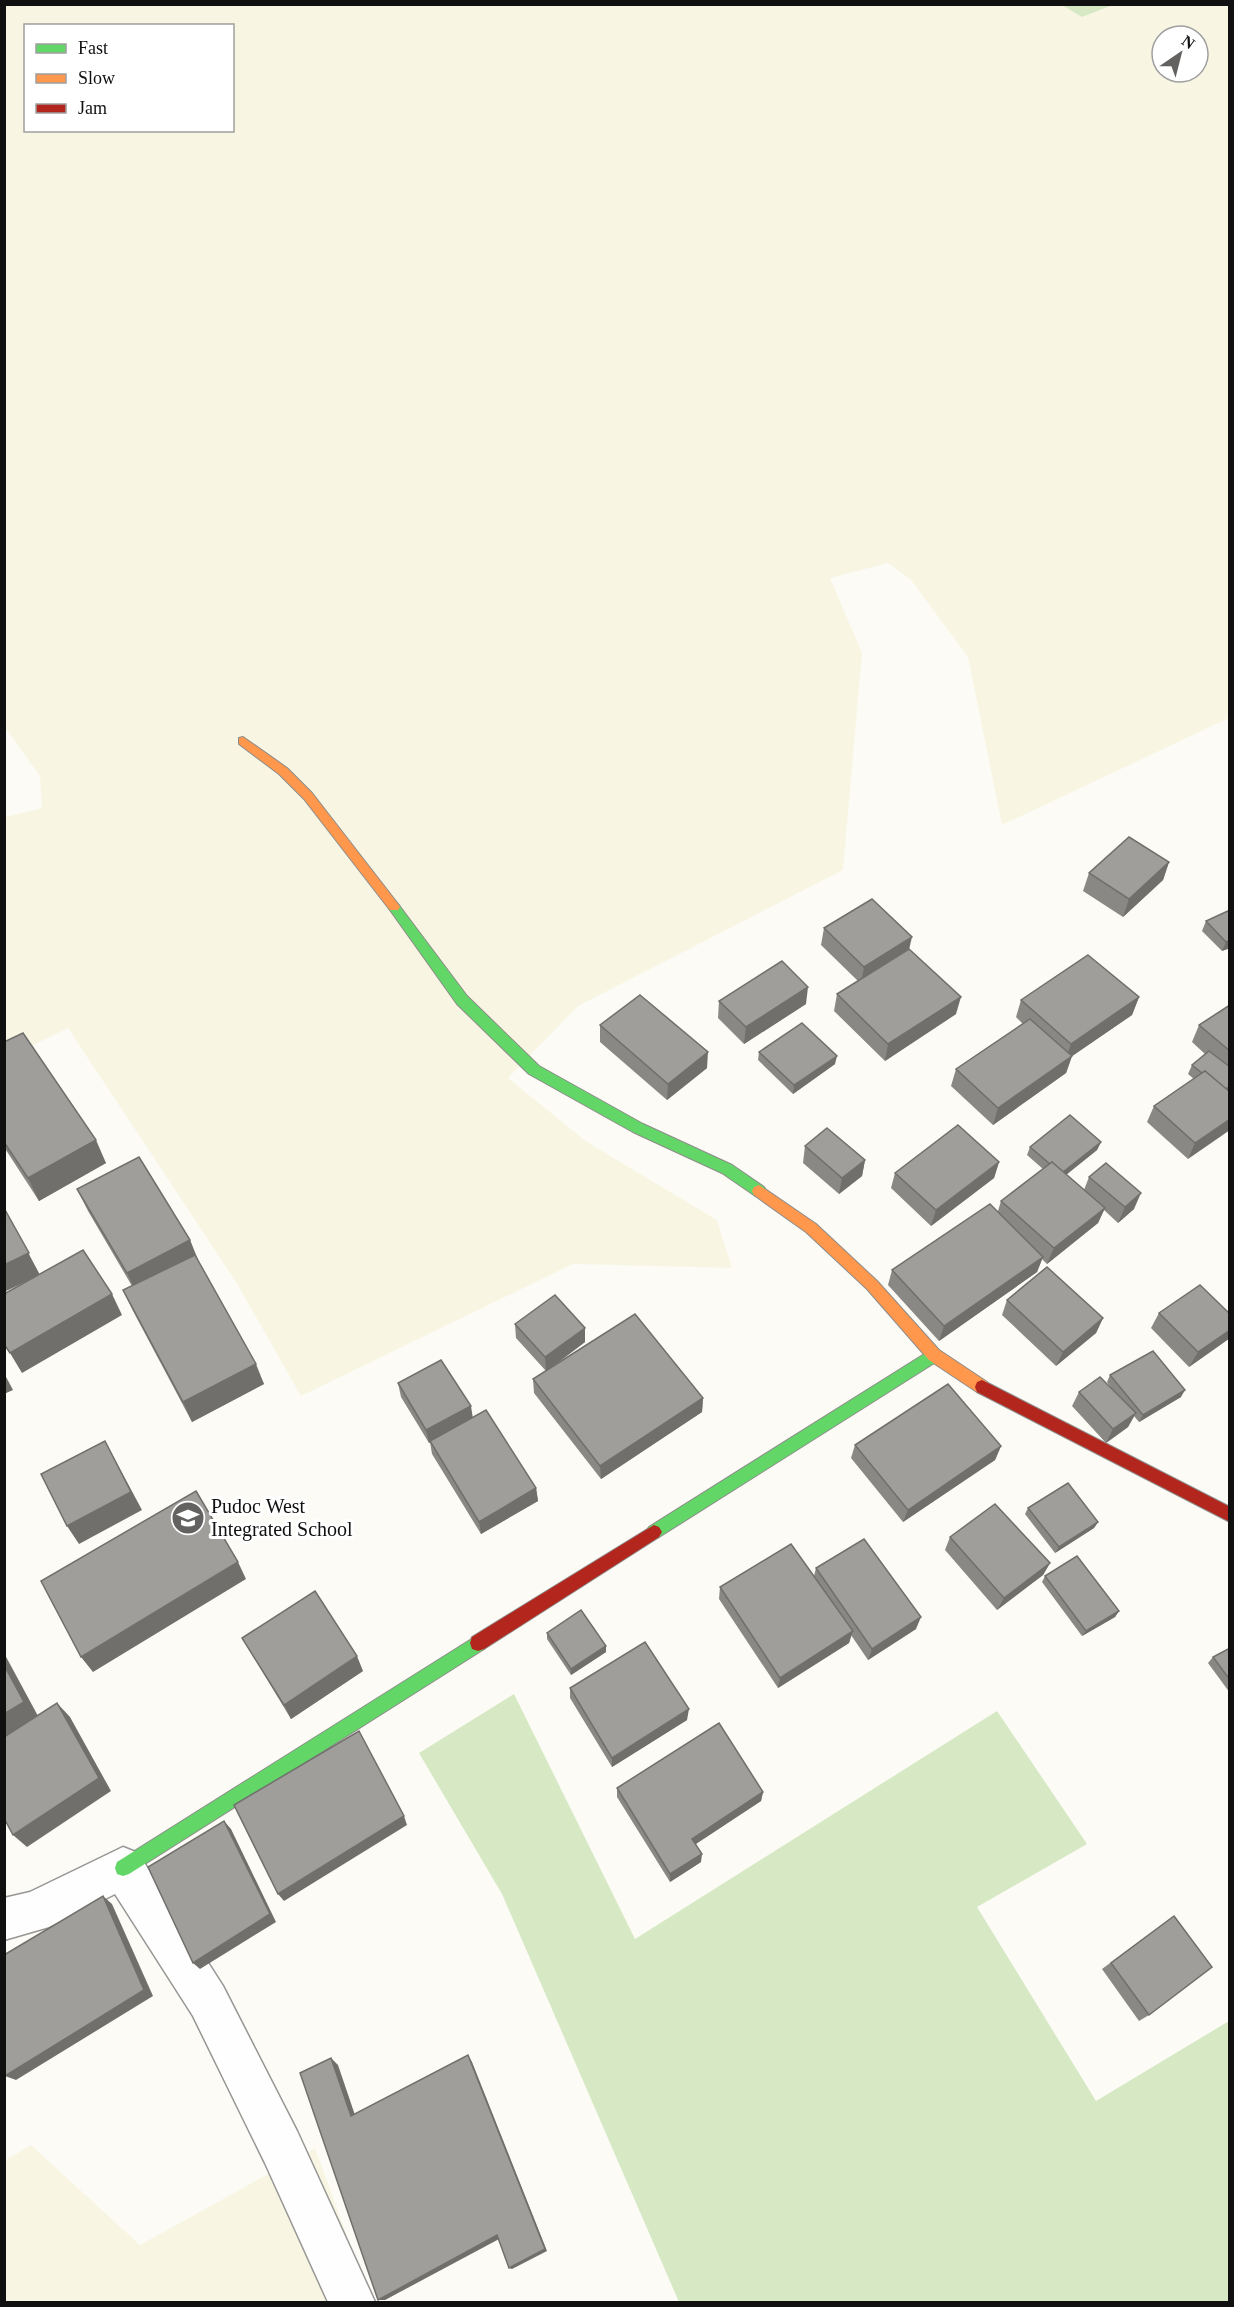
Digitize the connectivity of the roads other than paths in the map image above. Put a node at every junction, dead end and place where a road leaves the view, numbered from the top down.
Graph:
1 (243, 741) dead end
2 (934, 1355) junction
3 (1230, 1515) edge
4 (123, 1868) junction
5 (14, 1924) edge
6 (351, 2302) edge

1 - 2 street
2 - 3 street
2 - 4 street
4 - 5 street
4 - 6 street

